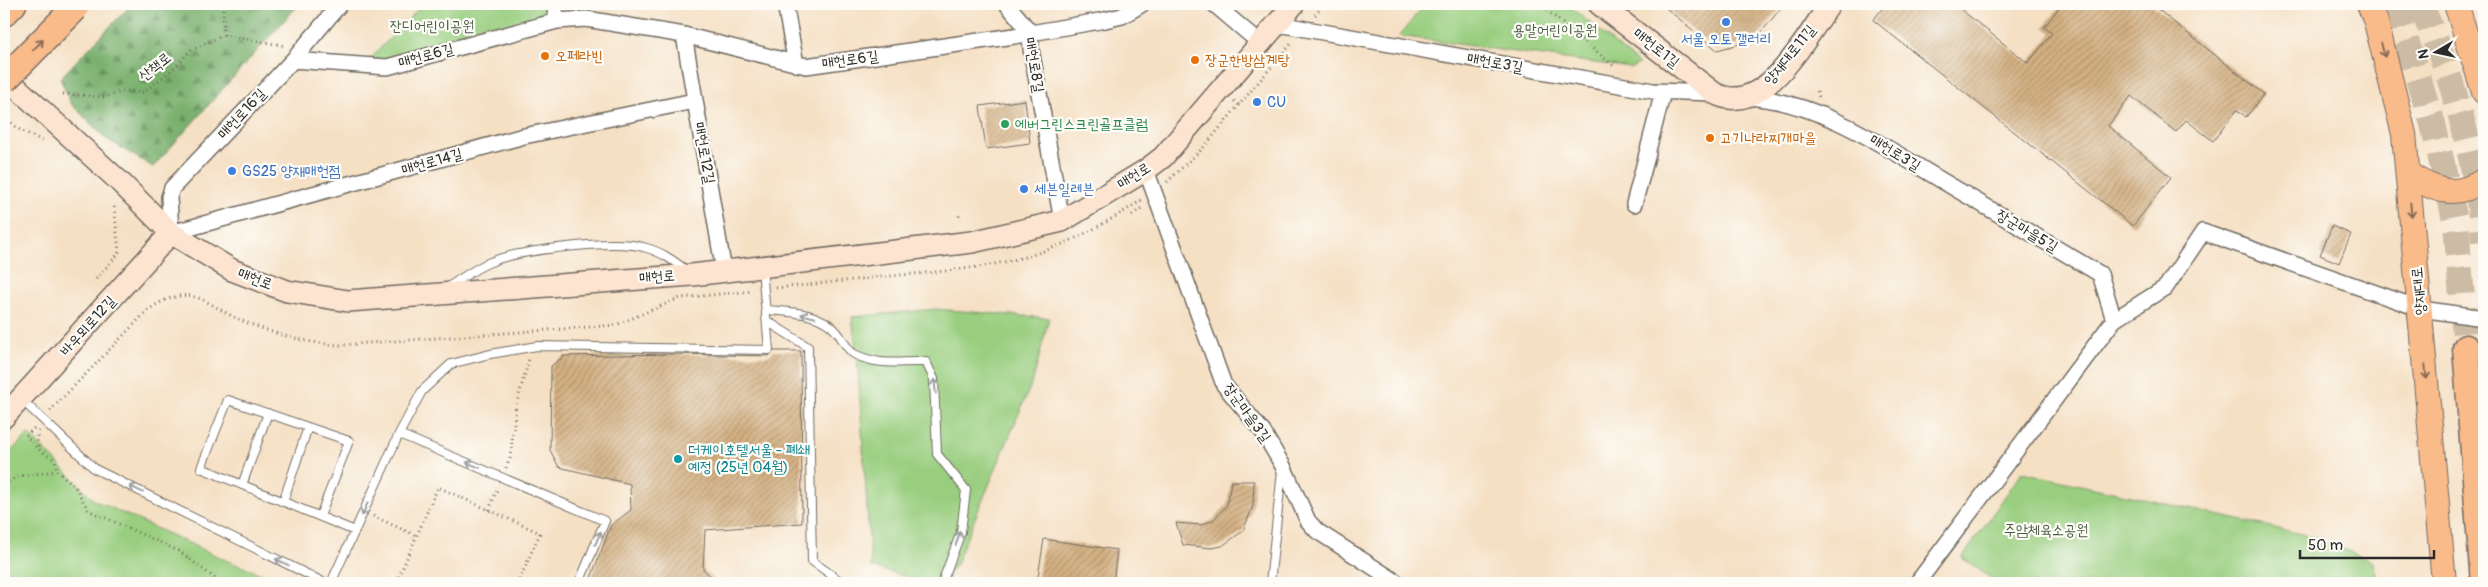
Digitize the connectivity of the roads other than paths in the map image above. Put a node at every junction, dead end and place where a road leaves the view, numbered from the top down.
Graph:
1 (13, 4) edge
2 (340, 4) edge
3 (554, 4) edge
4 (785, 4) edge
5 (1007, 4) edge
6 (1142, 4) edge
7 (1214, 4) edge
8 (1294, 4) edge
9 (1599, 4) edge
10 (1830, 4) edge
11 (2369, 4) edge
12 (2456, 4) edge
13 (76, 6) edge
14 (4, 13) edge
15 (557, 21) junction
16 (1278, 24) junction
17 (1030, 32) junction
18 (684, 35) junction
19 (1261, 44) junction
20 (292, 60) junction
21 (796, 64) junction
22 (4, 76) edge
23 (4, 80) edge
24 (1663, 92) junction
25 (2484, 92) edge
26 (1714, 93) junction
27 (1748, 97) junction
28 (694, 101) junction
29 (1146, 170) junction
30 (2408, 174) junction
31 (2484, 180) edge
32 (1954, 188) joint
33 (1634, 204) dead end
34 (1062, 221) junction
35 (171, 233) junction
36 (762, 267) junction
37 (724, 272) junction
38 (692, 275) junction
39 (438, 293) junction
40 (2421, 309) junction
41 (766, 310) junction
42 (2484, 318) edge
43 (2114, 320) junction
44 (767, 321) junction
45 (2466, 348) tunnel mouth
46 (21, 398) junction
47 (268, 414) junction
48 (4, 417) edge
49 (308, 427) junction
50 (399, 434) junction
51 (1283, 466) junction
52 (242, 485) junction
53 (283, 502) junction
54 (320, 516) junction
55 (355, 531) junction
56 (325, 583) edge
57 (331, 583) edge
58 (579, 583) edge
59 (843, 583) edge
60 (942, 583) edge
61 (1150, 583) edge
62 (1155, 583) edge
63 (1270, 583) edge
64 (1398, 583) edge
65 (1917, 583) edge
66 (2444, 583) edge
67 (2484, 583) edge

1 - 14 highway
2 - 20 street, 매헌로16길
3 - 15 street
4 - 21 street
5 - 17 street, 매헌로8길
6 - 17 street, 매헌로6길
7 - 19 street
8 - 16 main road, 매헌로
9 - 26 main road, 매헌로1길
10 - 27 main road, 양재대로11길
11 -> 30 main road, 양재대로
12 - 25 main road
23 -> 13 highway, bridge
15 - 18 street, 매헌로6길
15 - 20 street, 매헌로6길
16 - 19 main road, 매헌로
16 - 24 street, 매헌로3길
17 - 21 street, 매헌로6길
17 - 34 street, 매헌로8길
18 - 21 street, 매헌로6길
18 - 28 street, 매헌로12길
19 - 29 main road, 매헌로
20 - 35 street, 매헌로16길
22 - 35 main road, 매헌로
24 - 26 street, 매헌로3길
24 - 33 street
26 - 27 main road
27 - 32 street, 매헌로3길
28 - 35 street, 매헌로14길
28 - 37 street, 매헌로12길
29 - 34 main road, 매헌로
29 - 51 street, 장군마을3길
30 - 31 main road
30 -> 40 main road, 양재대로
32 - 43 street, 장군마을5길
34 - 36 main road, 매헌로
35 - 39 main road, 매헌로
35 - 46 main road, 바우뫼로12길
36 - 37 main road, 매헌로
36 - 41 lane
37 - 38 main road, 매헌로
38 - 39 main road, 매헌로
38 - 39 lane
40 - 42 street
40 - 43 street
40 -> 66 main road, 양재대로
41 - 44 lane
60 -> 41 lane
43 - 65 street
44 - 50 lane
44 - 59 lane
45 - 67 highway
46 - 48 main road, 바우뫼로12길
56 -> 46 lane
47 - 49 lane
47 - 52 lane
47 - 52 lane
49 - 53 lane
49 - 54 lane
50 -> 55 lane
58 -> 50 lane
51 - 63 lane
51 - 64 street, 장군마을3길
52 - 53 lane
53 - 54 lane
54 - 55 lane
55 - 57 lane
61 - 62 lane

